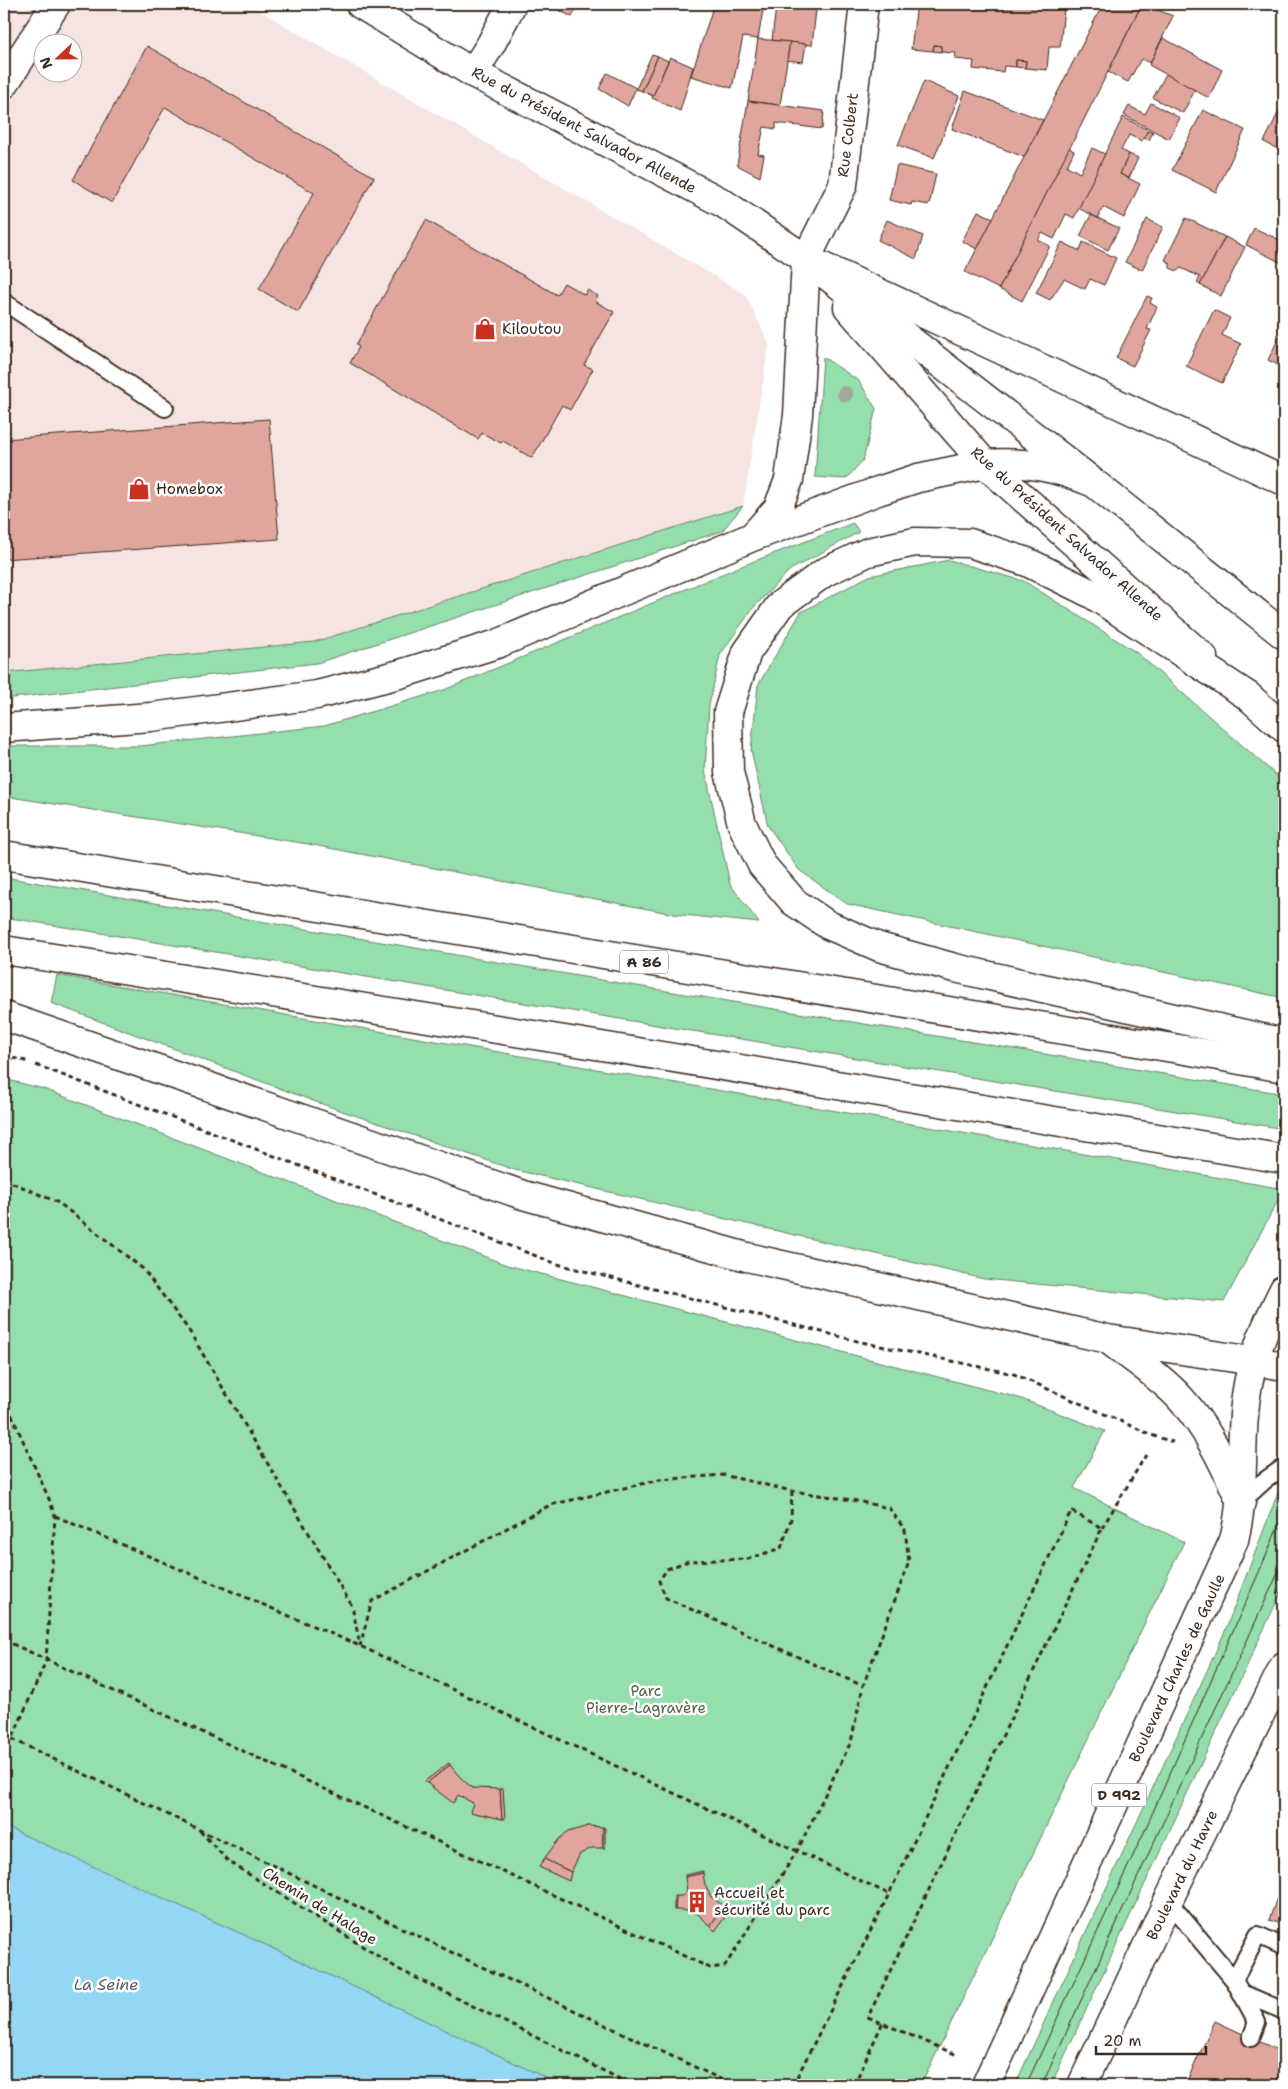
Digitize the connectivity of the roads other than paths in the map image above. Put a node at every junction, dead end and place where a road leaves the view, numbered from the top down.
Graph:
1 (56, 4) edge
2 (360, 4) edge
3 (512, 4) edge
4 (864, 4) edge
5 (472, 73) junction
6 (4, 84) edge
7 (806, 259) junction
8 (4, 302) edge
9 (165, 408) dead end
10 (985, 464) junction
11 (1284, 481) edge
12 (1094, 483) junction
13 (752, 537) junction
14 (1284, 635) edge
15 (1248, 696) junction
16 (4, 728) edge
17 (1284, 728) edge
18 (4, 855) edge
19 (4, 950) edge
20 (4, 1016) edge
21 (1284, 1042) edge
22 (1284, 1068) edge
23 (1284, 1159) edge
24 (1284, 1289) edge
25 (1108, 1339) junction
26 (1254, 1361) junction
27 (1284, 1366) edge
28 (1284, 1467) edge
29 (1241, 1502) junction
30 (1284, 1668) edge
31 (1168, 1901) junction
32 (1284, 1947) edge
33 (1234, 1980) junction
34 (1244, 1994) junction
35 (1284, 2011) edge
36 (1250, 2038) dead end
37 (986, 2085) edge
38 (1082, 2085) edge

1 - 6 main road
2 - 5 main road, Rue du Président Salvador Allende
3 - 5 main road
4 - 7 main road, Rue Colbert
5 - 7 main road, Rue du Président Salvador Allende
7 - 10 main road, Rue du Président Salvador Allende
7 - 11 main road, Rue du Président Salvador Allende
7 - 12 main road, Rue du Président Salvador Allende
7 - 13 main road
8 - 9 lane
10 - 12 main road
10 - 13 main road
10 - 15 main road, Rue du Président Salvador Allende
12 - 14 main road, Rue du Président Salvador Allende
13 - 16 main road
15 - 17 main road, Rue du Président Salvador Allende
15 - 21 main road
18 - 22 main road, A 86
19 - 23 main road
20 - 25 main road
24 - 26 main road, Boulevard Charles de Gaulle / D 992
25 - 26 main road
25 - 29 main road
26 - 27 main road
26 - 29 main road, Boulevard Charles de Gaulle / D 992
28 - 29 lane
29 - 37 main road, Boulevard Charles de Gaulle / D 992
30 - 31 main road, Boulevard du Havre
31 - 33 lane
31 - 38 main road, Boulevard du Havre
32 - 33 lane
33 - 34 lane
34 - 35 lane
34 - 36 lane

